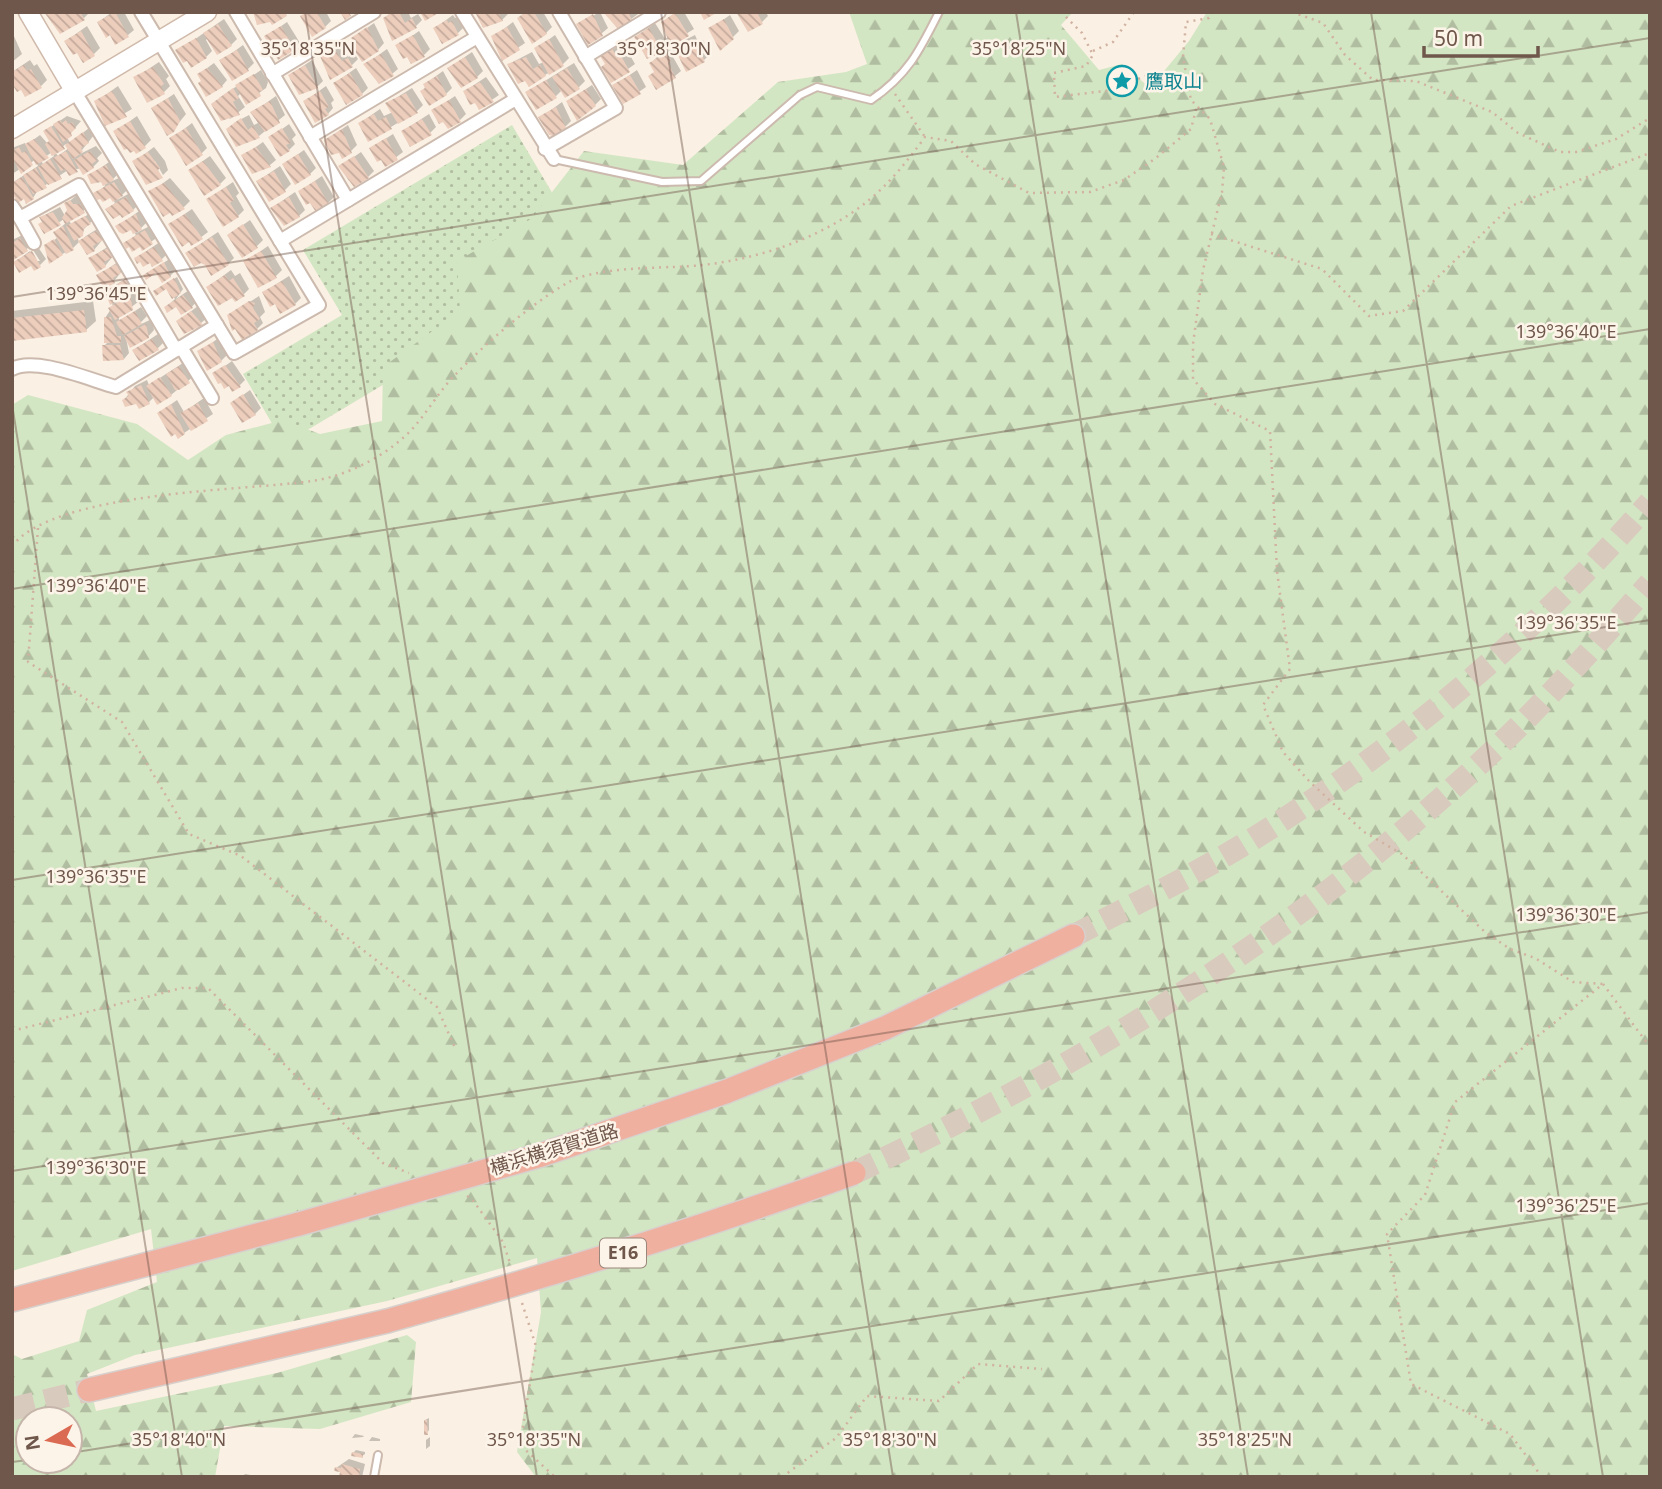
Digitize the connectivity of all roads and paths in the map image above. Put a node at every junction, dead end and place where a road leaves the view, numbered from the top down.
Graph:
1 (28, 12) edge
2 (141, 12) edge
3 (207, 12) edge
4 (236, 12) edge
5 (374, 12) edge
6 (462, 12) edge
7 (559, 12) edge
8 (659, 12) edge
9 (939, 12) edge
10 (1061, 12) edge
11 (1134, 12) edge
12 (1213, 12) edge
13 (1292, 12) edge
14 (477, 37) junction
15 (158, 40) junction
16 (1093, 51) junction
17 (585, 57) junction
18 (272, 74) junction
19 (1144, 76) dead end
20 (890, 87) junction
21 (75, 92) junction
22 (514, 100) junction
23 (1197, 106) junction
24 (1650, 118) edge
25 (12, 129) edge
26 (310, 136) junction
27 (925, 137) junction
28 (1650, 153) edge
29 (550, 154) junction
30 (348, 200) junction
31 (12, 205) edge
32 (20, 218) junction
33 (1211, 234) junction
34 (280, 241) junction
35 (34, 243) dead end
36 (217, 325) junction
37 (178, 349) junction
38 (12, 369) edge
39 (212, 398) dead end
40 (38, 526) junction
41 (12, 546) edge
42 (1073, 936) tunnel mouth
43 (1603, 984) junction
44 (12, 1031) edge
45 (1650, 1047) edge
46 (455, 1048) dead end
47 (409, 1173) dead end
48 (854, 1173) tunnel mouth
49 (460, 1194) dead end
50 (511, 1268) dead end
51 (520, 1294) dead end
52 (12, 1300) edge
53 (1042, 1368) dead end
54 (89, 1390) tunnel mouth
55 (378, 1455) dead end
56 (374, 1477) edge
57 (555, 1477) edge
58 (782, 1477) edge
59 (1542, 1477) edge

1 - 21 street
2 - 15 street
3 - 15 street
4 - 18 street
5 - 18 street
6 - 14 street
7 - 17 street
8 - 17 street
9 - 20 lane
10 - 16 path
11 - 16 path
12 - 23 path
13 - 24 path
14 - 22 street
14 - 26 street
15 - 21 street
15 - 34 street
16 - 19 path
17 - 29 street
18 - 26 street
20 - 27 path
20 - 29 lane
21 - 25 street
21 - 36 street
22 - 29 street
22 - 30 street
23 - 27 path
23 - 33 path
26 - 30 street
27 - 40 path
28 - 33 path
30 - 34 street
31 - 32 street
32 - 35 street
32 - 37 street
33 - 43 path
34 - 36 street
36 - 37 street
37 - 38 street
37 - 39 street
40 - 41 path
40 - 46 path
42 - 52 highway, 横浜横須賀道路, bridge
43 - 45 path
43 - 59 path
44 - 47 path
48 - 54 highway, E16, bridge
49 - 50 path
51 - 57 path
53 - 58 path
55 - 56 lane

